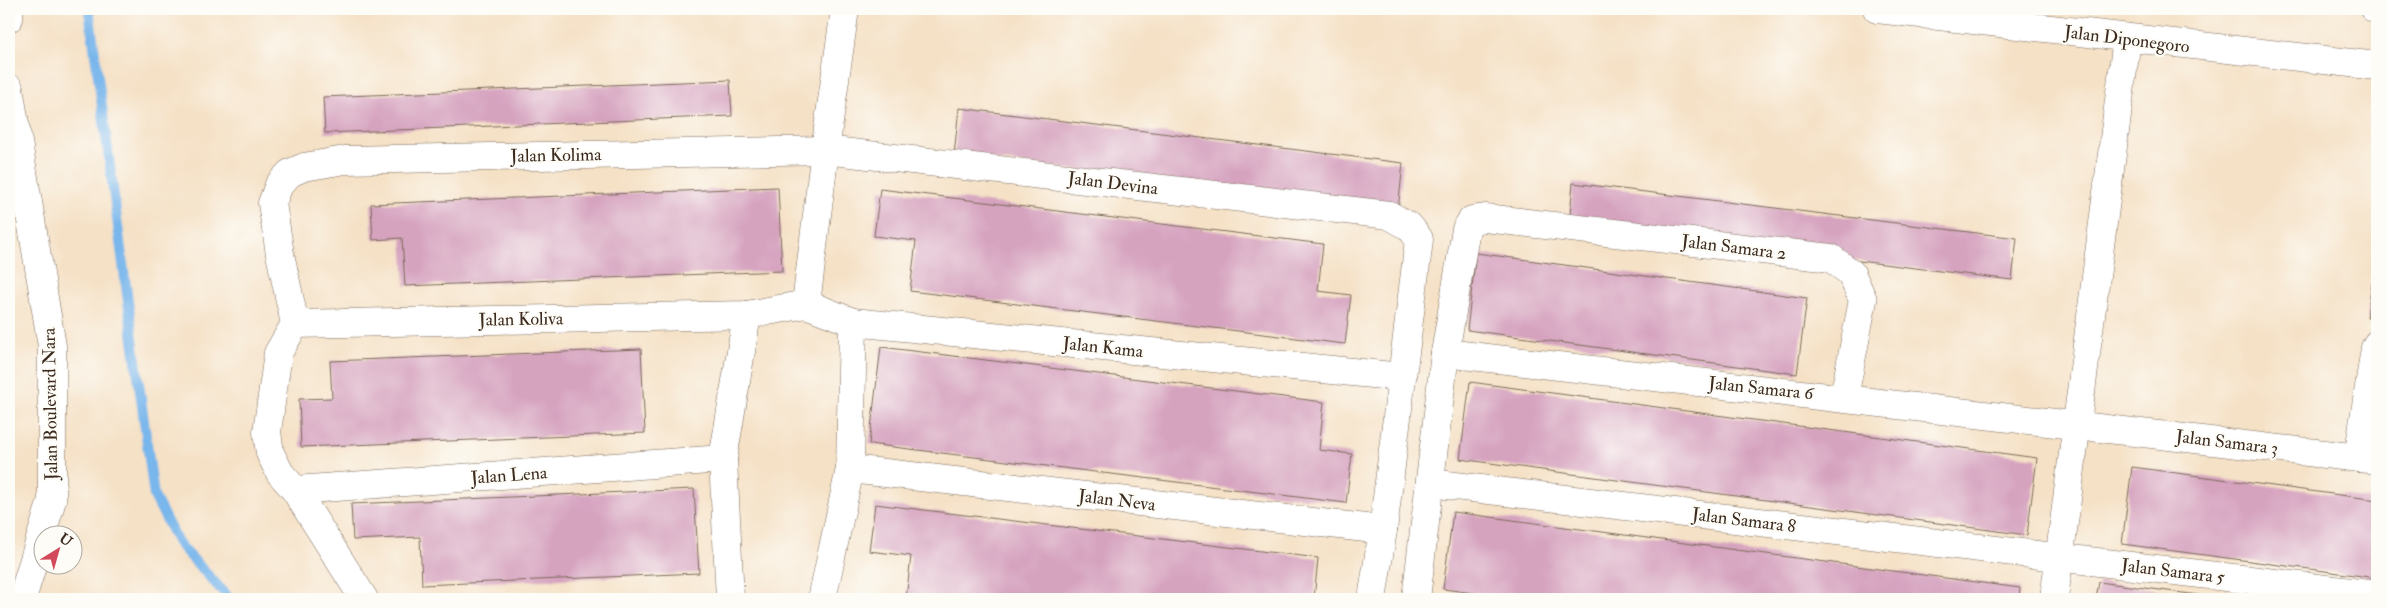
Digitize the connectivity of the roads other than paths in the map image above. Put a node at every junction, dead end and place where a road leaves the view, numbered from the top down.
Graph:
1 (9, 9) edge
2 (845, 9) edge
3 (1877, 9) edge
4 (1881, 9) edge
5 (9, 18) edge
6 (2127, 39) junction
7 (2377, 66) edge
8 (9, 88) edge
9 (825, 150) junction
10 (806, 304) junction
11 (747, 315) junction
12 (853, 322) junction
13 (295, 324) junction
14 (2377, 344) edge
15 (1445, 353) junction
16 (1402, 376) junction
17 (1844, 397) junction
18 (2076, 424) junction
19 (723, 459) junction
20 (2368, 459) edge
21 (850, 469) junction
22 (1430, 482) junction
23 (295, 490) junction
24 (1383, 530) junction
25 (2059, 557) junction
26 (2377, 595) edge
27 (22, 599) edge
28 (364, 599) edge
29 (730, 599) edge
30 (822, 599) edge
31 (1372, 599) edge
32 (1416, 599) edge
33 (2054, 599) edge

1 - 5 street
2 - 9 street
3 - 4 street, Jalan Diponegoro
4 - 6 street, Jalan Diponegoro
6 - 7 street, Jalan Diponegoro
6 - 18 street
8 - 27 street, Jalan Boulevard Nara
9 - 10 street
9 - 13 street, Jalan Kolima
9 - 16 street, Jalan Devina
10 - 11 street, Jalan Koliva
10 - 12 street, Jalan Kama
11 - 13 street, Jalan Koliva
11 - 19 street
12 - 16 street, Jalan Kama
12 - 21 street
13 - 23 street
14 - 20 street
15 - 17 street, Jalan Samara 6
15 - 17 street, Jalan Samara 2
15 - 22 street
16 - 24 street
17 - 18 street, Jalan Samara 6
18 - 20 street, Jalan Samara 3
18 - 25 street
19 - 23 street, Jalan Lena
19 - 29 street
21 - 24 street, Jalan Neva
21 - 30 street
22 - 25 street, Jalan Samara 8
22 - 32 street
23 - 28 street
24 - 31 street
25 - 26 street, Jalan Samara 5
25 - 33 street

